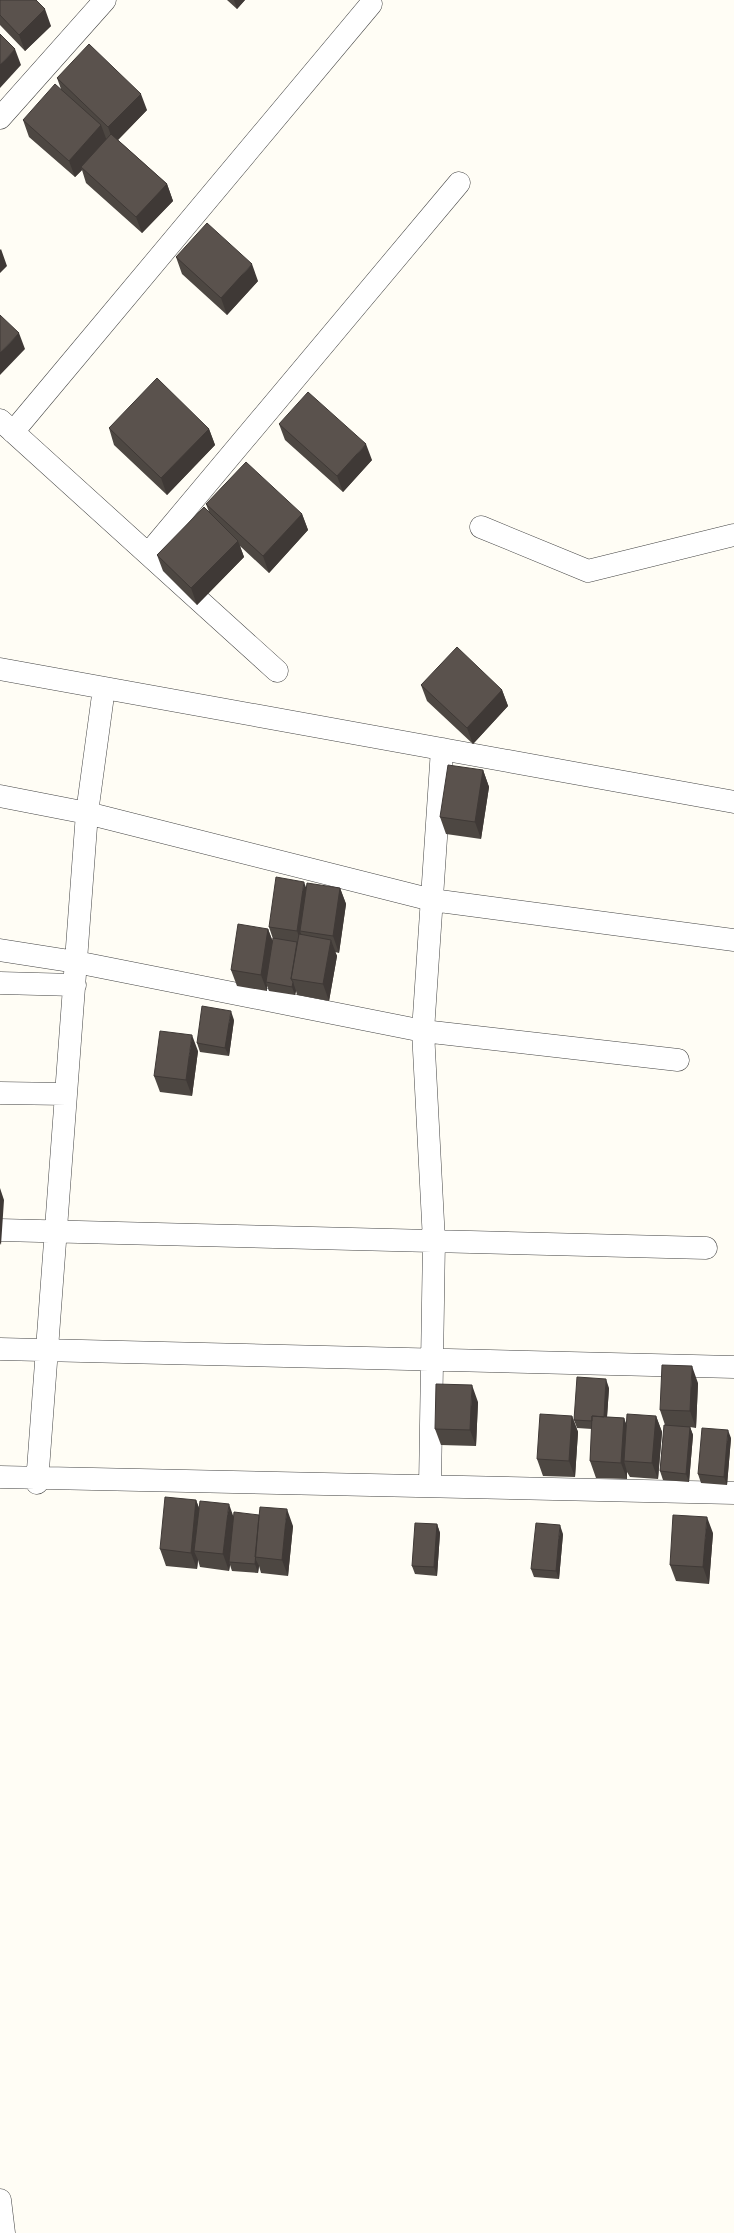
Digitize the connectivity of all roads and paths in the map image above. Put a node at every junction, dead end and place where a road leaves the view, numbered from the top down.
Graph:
1 (105, 0) edge
2 (371, 4) dead end
3 (0, 118) edge
4 (459, 183) dead end
5 (6, 426) edge
6 (481, 527) dead end
7 (734, 535) edge
8 (148, 554) junction
9 (0, 669) edge
10 (277, 671) dead end
11 (104, 688) junction
12 (442, 749) junction
13 (0, 796) edge
14 (734, 802) edge
15 (87, 813) junction
16 (432, 900) junction
17 (734, 940) edge
18 (0, 950) edge
19 (76, 962) junction
20 (0, 983) edge
21 (74, 984) junction
22 (423, 1031) junction
23 (678, 1060) dead end
24 (0, 1093) edge
25 (66, 1094) junction
26 (0, 1230) edge
27 (56, 1232) junction
28 (434, 1241) junction
29 (706, 1248) dead end
30 (0, 1349) edge
31 (47, 1350) junction
32 (432, 1359) junction
33 (734, 1366) edge
34 (0, 1477) edge
35 (37, 1480) junction
36 (430, 1486) junction
37 (734, 1493) edge
38 (0, 2200) edge
39 (4, 2233) edge

1 - 3 street
2 - 5 street
4 - 8 street
5 - 8 street
6 - 7 street
8 - 10 street
9 - 11 street
11 - 12 street
11 - 15 street
12 - 14 street
12 - 16 street
13 - 15 street
15 - 16 street
15 - 19 street
16 - 17 street
16 - 22 street
18 - 19 street
19 - 21 street
19 - 22 street
20 - 21 street
21 - 25 street
22 - 23 street
22 - 28 street
24 - 25 street
25 - 27 street
26 - 27 street
27 - 28 street
27 - 31 street
28 - 29 street
28 - 32 street
30 - 31 street
31 - 32 street
31 - 35 street
32 - 33 street
32 - 36 street
34 - 35 street
35 - 36 street
36 - 37 street
38 - 39 street

